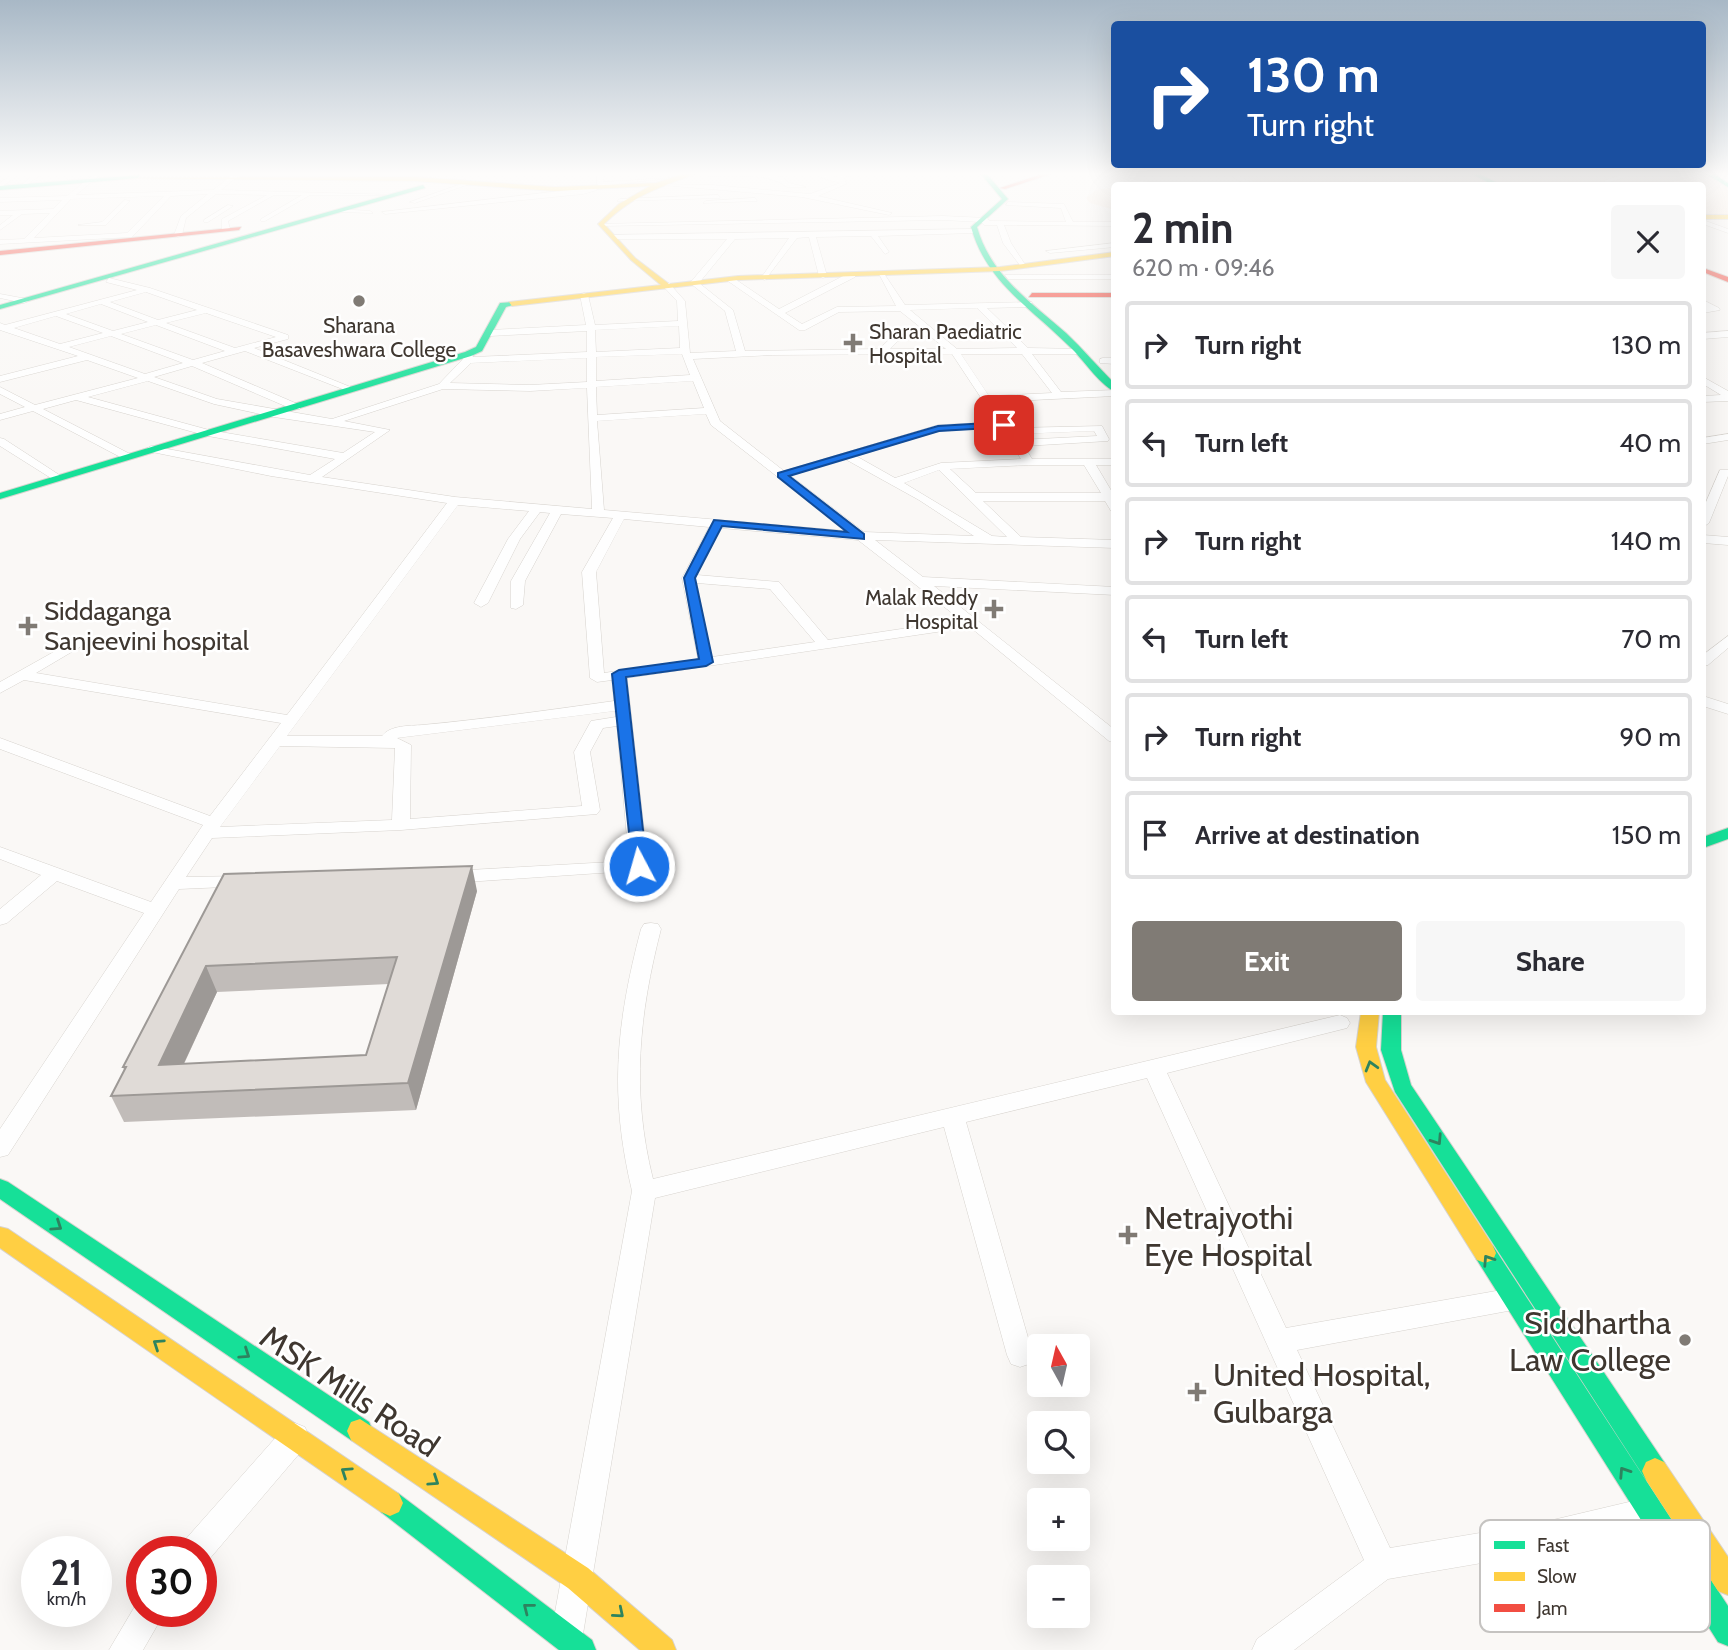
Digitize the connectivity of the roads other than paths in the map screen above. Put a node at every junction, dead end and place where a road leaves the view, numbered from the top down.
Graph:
1 (198, 250) edge
2 (624, 250) edge
3 (712, 250) dead end
4 (723, 250) joint
5 (785, 250) edge
6 (815, 250) edge
7 (989, 250) edge
8 (1012, 250) edge
9 (1050, 251) dead end
10 (1111, 254) edge
11 (1111, 254) edge
12 (1022, 266) junction
13 (1706, 271) edge
14 (1001, 272) junction
15 (883, 274) junction
16 (1111, 277) edge
17 (765, 278) junction
18 (729, 279) junction
19 (109, 280) junction
20 (1728, 282) edge
21 (694, 283) junction
22 (823, 284) junction
23 (666, 285) junction
24 (1706, 286) edge
25 (147, 290) junction
26 (584, 295) junction
27 (1111, 295) edge
28 (0, 296) edge
29 (1031, 300) junction
30 (24, 301) junction
31 (102, 302) junction
32 (1706, 305) edge
33 (981, 306) junction
34 (0, 307) edge
35 (902, 308) junction
36 (207, 310) junction
37 (836, 310) junction
38 (1706, 311) edge
39 (780, 312) junction
40 (58, 314) junction
41 (158, 323) junction
42 (683, 323) junction
43 (591, 327) junction
44 (1, 328) edge
45 (802, 328) junction
46 (931, 332) junction
47 (489, 333) junction
48 (113, 334) junction
49 (1728, 334) edge
50 (792, 336) dead end
51 (1706, 336) edge
52 (782, 344) dead end
53 (58, 347) junction
54 (239, 349) junction
55 (882, 351) junction
56 (954, 351) junction
57 (1025, 351) junction
58 (1079, 351) junction
59 (772, 352) junction
60 (741, 353) junction
61 (592, 354) junction
62 (686, 354) junction
63 (90, 356) junction
64 (468, 357) junction
65 (1109, 361) edge
66 (193, 363) junction
67 (0, 371) edge
68 (12, 376) junction
69 (145, 377) junction
70 (696, 378) junction
71 (0, 379) edge
72 (1706, 382) edge
73 (592, 384) junction
74 (442, 386) junction
75 (1111, 387) edge
76 (0, 390) edge
77 (353, 390) junction
78 (1111, 391) edge
79 (1059, 396) junction
80 (1728, 396) edge
81 (77, 397) junction
82 (986, 399) junction
83 (1706, 399) edge
84 (296, 407) junction
85 (35, 408) junction
86 (710, 411) junction
87 (274, 414) junction
88 (0, 417) edge
89 (592, 418) junction
90 (334, 421) junction
91 (1006, 428) junction
92 (1111, 432) edge
93 (208, 433) junction
94 (1101, 433) junction
95 (1728, 437) edge
96 (0, 441) edge
97 (1706, 441) edge
98 (1017, 443) junction
99 (152, 449) junction
100 (847, 456) junction
101 (128, 457) junction
102 (345, 457) junction
103 (1030, 462) junction
104 (1087, 462) junction
105 (1111, 462) edge
106 (941, 466) junction
107 (1713, 474) dead end
108 (782, 475) junction
109 (58, 478) junction
110 (312, 479) junction
111 (895, 482) junction
112 (1723, 488) edge
113 (0, 496) edge
114 (973, 497) junction
115 (455, 501) junction
116 (1111, 501) edge
117 (1111, 503) edge
118 (537, 508) junction
119 (558, 509) junction
120 (1706, 510) edge
121 (598, 513) junction
122 (621, 514) junction
123 (718, 522) junction
124 (860, 536) junction
125 (988, 540) junction
126 (1017, 540) junction
127 (1706, 540) edge
128 (1728, 541) edge
129 (1111, 544) edge
130 (690, 578) junction
131 (919, 581) junction
132 (1111, 592) edge
133 (481, 603) dead end
134 (516, 604) dead end
135 (972, 623) junction
136 (1728, 640) edge
137 (75, 644) dead end
138 (824, 644) junction
139 (1721, 654) edge
140 (706, 662) junction
141 (619, 674) junction
142 (22, 675) junction
143 (0, 688) edge
144 (1706, 702) edge
145 (1728, 709) edge
146 (623, 713) junction
147 (291, 720) junction
148 (1111, 735) edge
149 (275, 741) junction
150 (387, 741) junction
151 (0, 743) edge
152 (401, 825) junction
153 (210, 828) junction
154 (1728, 833) edge
155 (1706, 842) edge
156 (0, 853) edge
157 (55, 873) junction
158 (429, 877) edge
159 (254, 881) edge
160 (174, 883) junction
161 (157, 911) junction
162 (0, 919) edge
163 (651, 929) dead end
164 (1358, 1015) edge
165 (1369, 1015) edge
166 (1392, 1015) edge
167 (1336, 1017) edge
168 (1154, 1069) junction
169 (953, 1118) junction
170 (0, 1148) edge
171 (0, 1188) edge
172 (643, 1191) junction
173 (0, 1236) edge
174 (1513, 1299) junction
175 (1279, 1341) junction
176 (1020, 1355) dead end
177 (295, 1437) junction
178 (1650, 1512) junction
179 (1616, 1520) edge
180 (1655, 1520) edge
181 (1688, 1520) edge
182 (209, 1536) edge
183 (1480, 1548) edge
184 (1710, 1554) edge
185 (1382, 1565) junction
186 (578, 1578) junction
187 (1728, 1581) edge
188 (1710, 1604) edge
189 (140, 1627) edge
190 (1728, 1632) edge
191 (574, 1644) edge
192 (125, 1650) edge
193 (662, 1650) edge
194 (1268, 1650) edge

1 - 19 street
2 - 23 street
3 - 4 street
4 - 21 street
5 - 17 street
6 - 22 street
7 - 14 street
8 - 12 street
9 - 11 street
10 - 12 street
12 - 14 street
13 - 20 street
14 - 15 street
14 - 16 street
14 - 29 street
15 - 22 street
15 - 35 street
17 - 18 street
17 - 22 street
18 - 21 street
18 - 39 street
19 - 25 street
19 - 30 street
20 - 24 street
21 - 23 street
21 - 60 street
22 - 37 street
22 - 39 street
23 - 26 street
23 - 42 street
25 - 31 street
25 - 36 street
26 - 43 street
26 - 47 street
27 - 29 street
28 - 30 street
29 - 33 street
29 - 58 street
29 - 65 street
30 - 34 street
31 - 40 street
31 - 41 street
32 - 38 street
33 - 35 street
33 - 57 street
35 - 37 street
35 - 46 street
36 - 41 street
36 - 54 street
37 - 45 street
39 - 45 street
40 - 44 street
40 - 48 street
41 - 48 street
41 - 54 street
42 - 43 street
42 - 62 street
43 - 47 street
43 - 61 street
44 - 53 street
45 - 50 street
46 - 55 street
46 - 56 street
47 - 64 street
48 - 53 street
48 - 66 street
49 - 51 street
52 - 59 street
53 - 63 street
54 - 66 street
54 - 77 street
55 - 56 street
55 - 59 street
56 - 57 street
56 - 82 street
57 - 58 street
57 - 79 street
58 - 75 street
59 - 60 street
60 - 62 street
61 - 62 street
61 - 64 street
61 - 73 street
62 - 70 street
63 - 68 street
63 - 69 street
64 - 74 street
64 - 77 street
66 - 69 street
66 - 84 street
67 - 68 street
68 - 71 street
69 - 81 street
69 - 87 street
70 - 73 street
70 - 86 street
72 - 80 street
73 - 74 street
73 - 89 street
74 - 90 street
76 - 85 street
77 - 84 street
78 - 79 street
79 - 82 street
80 - 83 street
81 - 85 street
81 - 93 street
82 - 91 street
84 - 87 street
85 - 88 street
85 - 101 street
86 - 89 street
86 - 108 street
87 - 90 street
87 - 93 street
89 - 121 street
90 - 102 street
91 - 94 street
91 - 98 street
91 - 100 street
92 - 94 street
93 - 99 street
93 - 102 street
94 - 98 street
95 - 97 street
96 - 109 street
98 - 103 street
99 - 101 street
99 - 110 street
100 - 108 street
100 - 111 street
101 - 109 street
102 - 110 street
103 - 104 street
103 - 106 street
104 - 105 street
104 - 116 street
106 - 111 street
106 - 114 street
107 - 112 street
108 - 124 street
109 - 113 street
110 - 115 street
111 - 125 street
112 - 120 street
114 - 117 street
114 - 126 street
115 - 118 street
115 - 147 street
118 - 119 street
118 - 133 street
119 - 121 street
119 - 134 street
121 - 122 street
122 - 123 street
122 - 141 street
123 - 124 street
123 - 130 street
124 - 125 street
124 - 131 street
125 - 126 street
126 - 129 street
127 - 128 street
130 - 138 street
130 - 140 street
131 - 132 street
131 - 135 street
135 - 138 street
135 - 148 street
136 - 139 street
137 - 142 street
138 - 140 street
140 - 141 street
141 - 146 street
142 - 143 street
142 - 147 street
144 - 145 street
146 - 150 street
146 - 152 street
146 - 158 street
147 - 149 street
149 - 150 street
149 - 153 street
150 - 152 street
151 - 153 street
152 - 153 street
153 - 160 street
154 - 155 street
156 - 157 street
157 - 161 street
157 - 162 street
159 - 160 street
160 - 161 street
161 - 170 street
163 - 172 street
164 - 167 street
174 -> 165 street
166 -> 181 street
167 - 168 street
168 - 169 street
168 - 175 street
169 - 172 street
169 - 176 street
171 -> 186 street, MSK Mills Road
172 - 186 street
177 -> 173 street
174 - 175 street
178 -> 174 street
175 - 185 street
177 - 182 street
191 -> 177 street
178 - 179 street
178 - 180 street
183 - 185 street
184 -> 187 street
185 - 194 street
186 - 191 street
186 -> 193 street, MSK Mills Road
188 - 190 street
189 - 192 street

